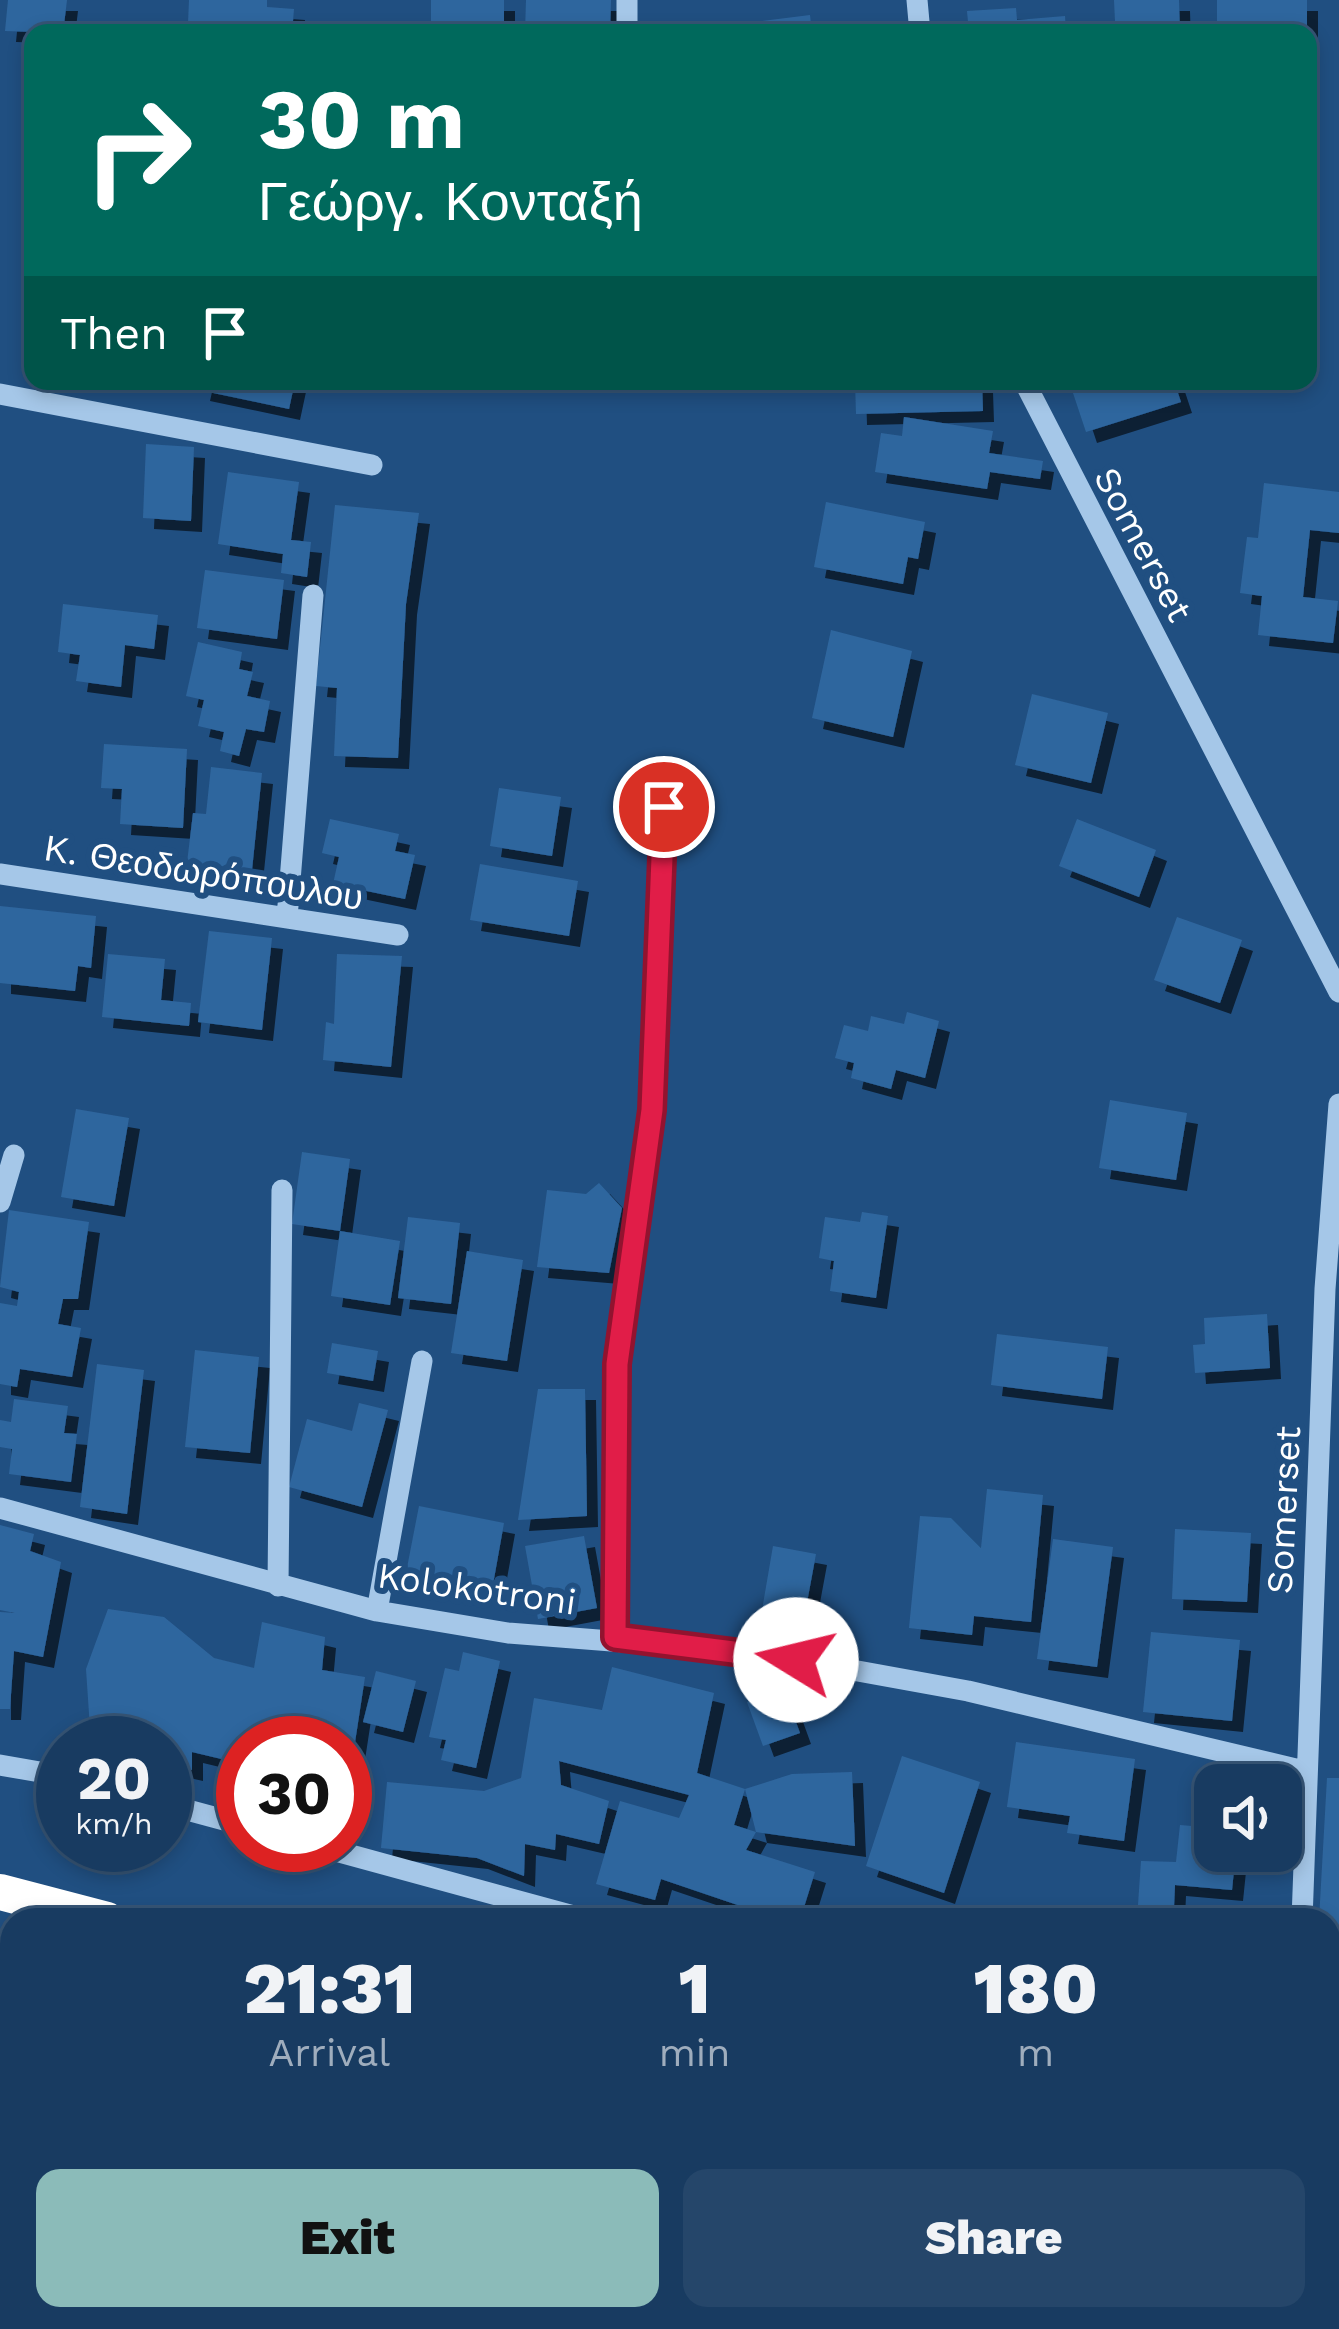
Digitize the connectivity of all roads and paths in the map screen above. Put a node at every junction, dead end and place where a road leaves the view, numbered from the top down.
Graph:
1 (1029, 390) edge
2 (0, 394) edge
3 (372, 465) dead end
4 (313, 595) dead end
5 (664, 807) dead end
6 (0, 874) edge
7 (287, 918) junction
8 (398, 935) dead end
9 (1339, 992) edge
10 (1339, 1104) edge
11 (14, 1155) dead end
12 (282, 1190) dead end
13 (0, 1202) edge
14 (422, 1360) dead end
15 (1329, 1460) edge
16 (0, 1508) edge
17 (278, 1586) junction
18 (377, 1611) junction
19 (615, 1637) junction
20 (0, 1765) edge
21 (36, 1771) edge
22 (1304, 1771) junction
23 (372, 1861) edge
24 (0, 1892) edge
25 (61, 1908) edge
26 (544, 1908) edge
27 (1302, 1908) edge

1 - 9 street, Somerset
2 - 3 street
4 - 7 street
5 - 19 street
6 - 7 street, Κ. Θεοδωρόπουλου
7 - 8 street, Κ. Θεοδωρόπουλου
10 - 15 street, Somerset
11 - 13 street
12 - 17 street
14 - 18 street
15 - 22 street, Somerset
16 - 17 street, Kolokotroni
17 - 18 street, Kolokotroni
18 - 19 street, Kolokotroni
19 - 22 street, Kolokotroni
20 - 21 street
22 - 27 street, Somerset
23 - 26 street
24 - 25 highway

